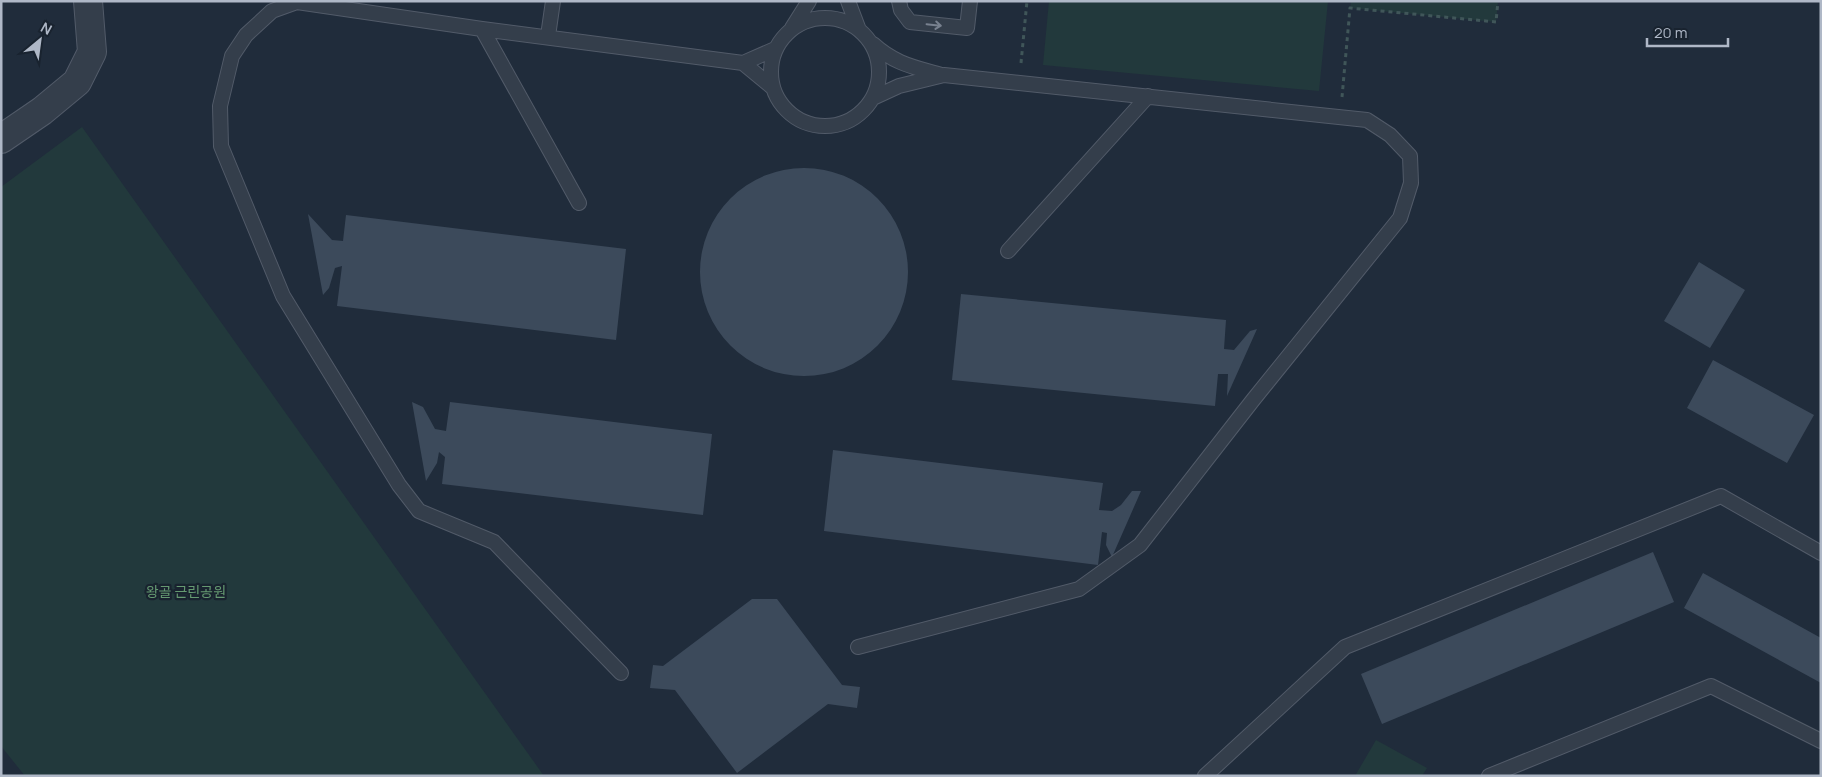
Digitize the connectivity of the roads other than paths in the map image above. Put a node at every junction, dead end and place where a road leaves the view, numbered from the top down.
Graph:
1 (88, 1) edge
2 (553, 1) edge
3 (809, 1) edge
4 (848, 1) edge
5 (899, 1) edge
6 (970, 1) edge
7 (297, 2) edge
8 (482, 29) junction
9 (790, 30) junction
10 (864, 35) junction
11 (548, 36) junction
12 (775, 49) junction
13 (743, 63) junction
14 (944, 75) junction
15 (772, 86) junction
16 (1148, 96) junction
17 (873, 98) junction
18 (1, 139) edge
19 (579, 202) dead end
20 (1008, 250) dead end
21 (1821, 553) edge
22 (858, 647) dead end
23 (620, 673) dead end
24 (1820, 739) edge
25 (1205, 776) edge
26 (1489, 776) edge

1 - 18 street
2 - 11 lane
3 - 9 lane
4 - 10 lane
5 -> 6 lane
7 - 8 lane
7 - 23 lane
8 - 11 lane
8 - 19 lane
9 - 10 lane
9 - 12 lane
10 - 14 lane
10 - 17 lane
11 - 13 lane
12 - 13 lane
12 - 15 lane
13 - 15 lane
14 - 16 lane
14 - 17 lane
15 - 17 lane
16 - 20 lane
16 - 22 lane
21 - 25 lane
24 - 26 lane

